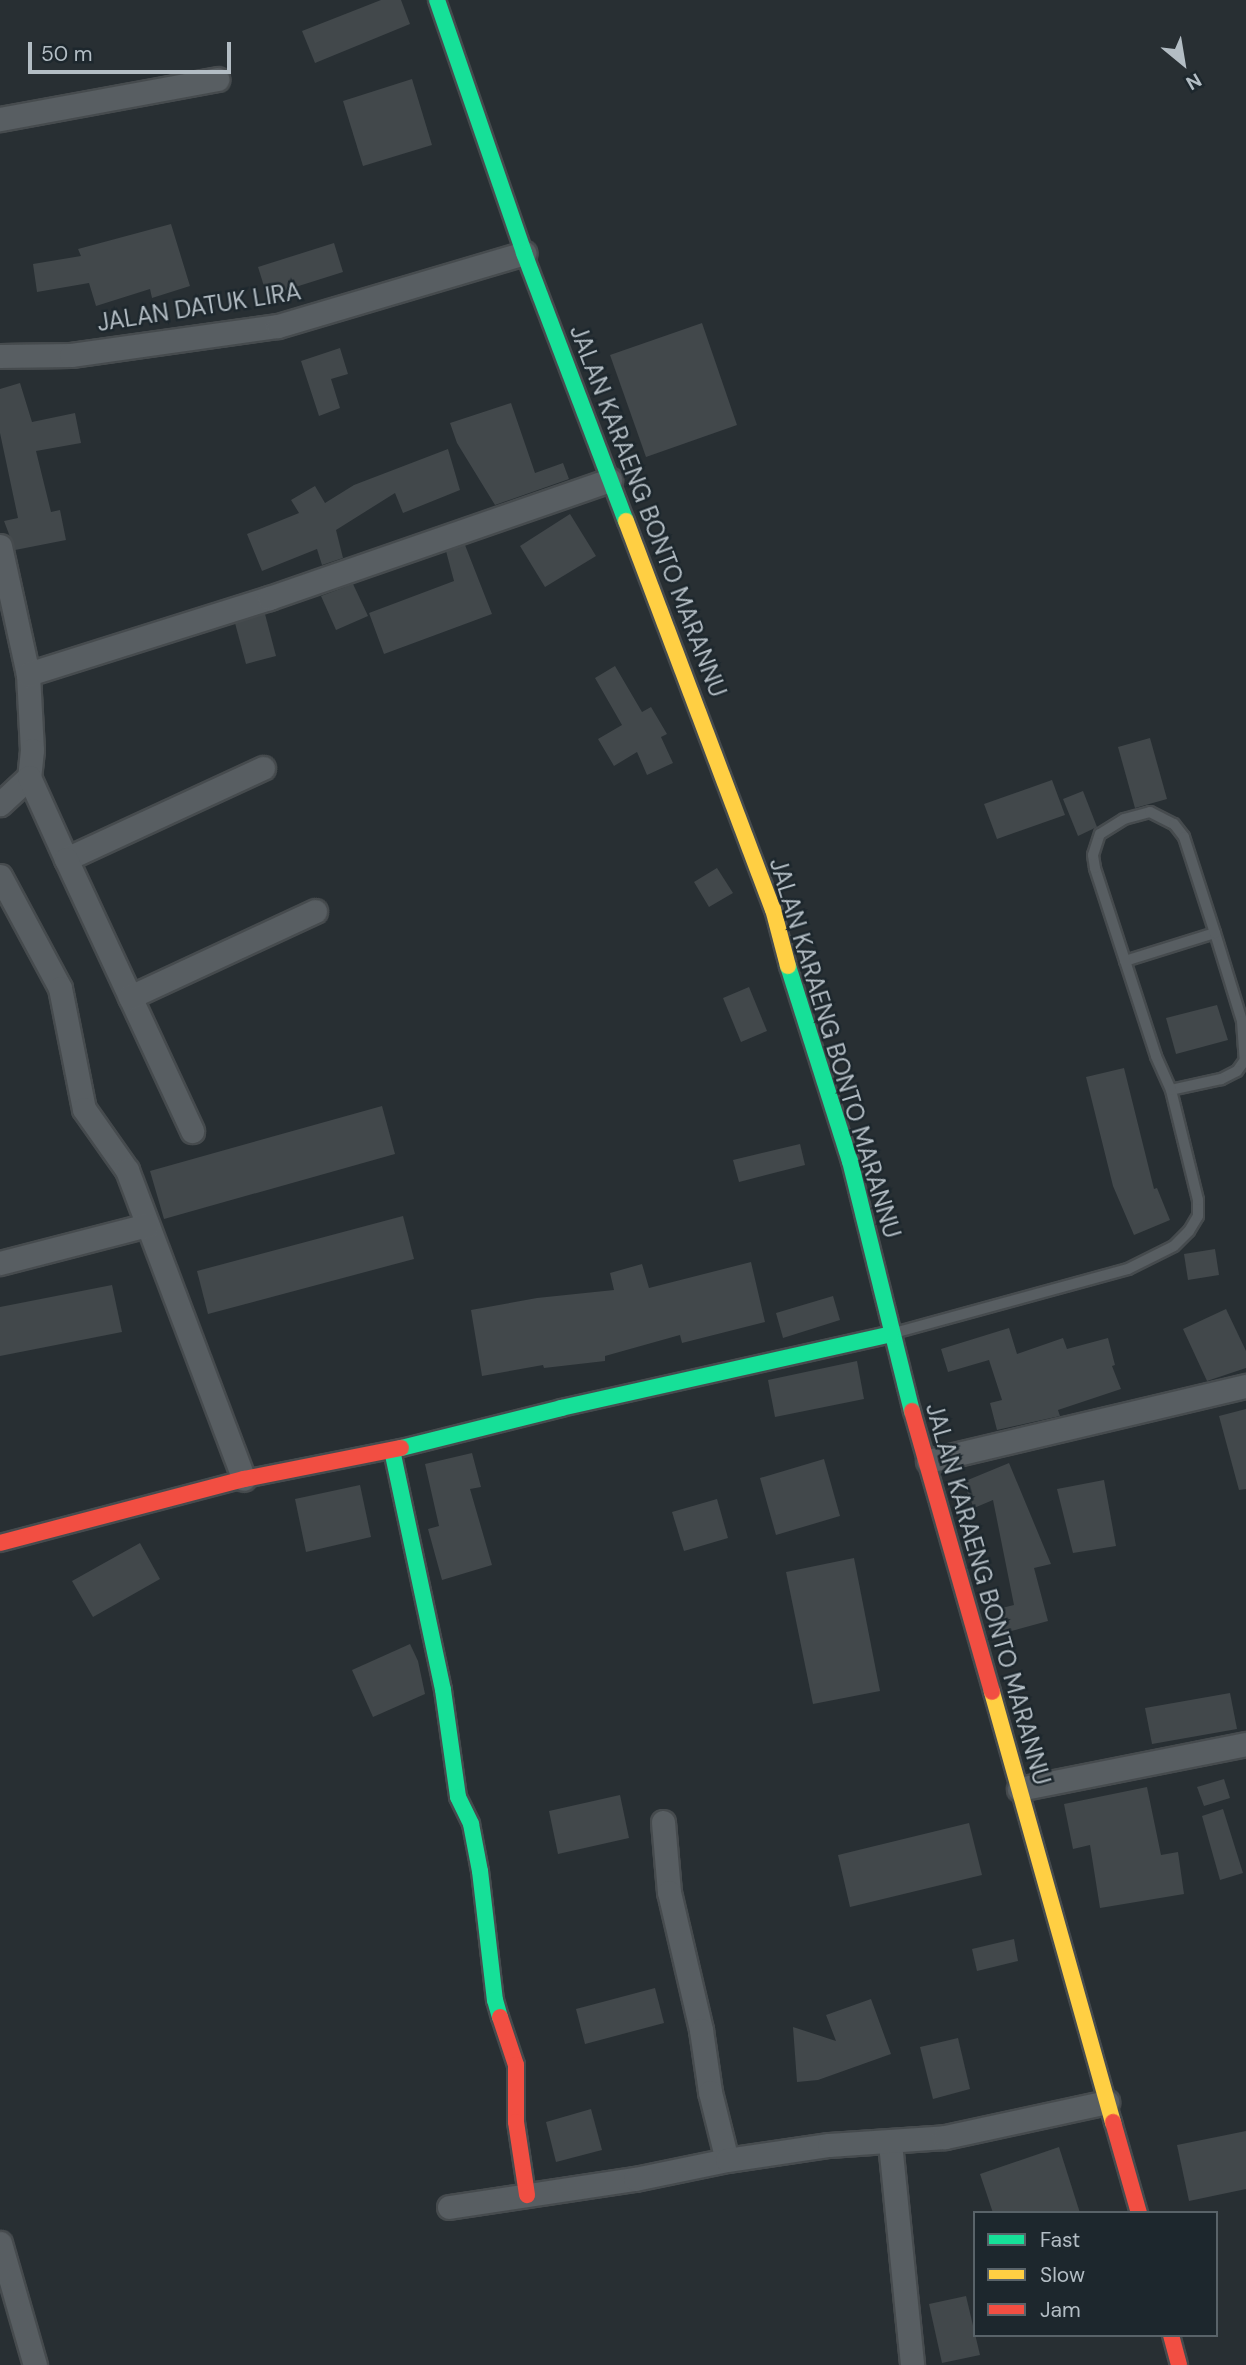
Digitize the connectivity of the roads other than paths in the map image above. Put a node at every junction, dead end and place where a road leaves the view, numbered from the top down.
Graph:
1 (437, 0) edge
2 (217, 79) dead end
3 (0, 119) edge
4 (524, 253) junction
5 (0, 356) edge
6 (610, 480) junction
7 (0, 546) edge
8 (28, 674) junction
9 (263, 768) dead end
10 (29, 777) junction
11 (0, 804) edge
12 (66, 859) junction
13 (0, 876) edge
14 (316, 911) dead end
15 (1214, 933) junction
16 (1125, 961) junction
17 (130, 997) junction
18 (1171, 1090) junction
19 (192, 1131) dead end
20 (147, 1225) junction
21 (0, 1263) edge
22 (891, 1334) junction
23 (1246, 1386) edge
24 (392, 1450) junction
25 (928, 1461) junction
26 (244, 1479) junction
27 (0, 1544) edge
28 (1246, 1744) edge
29 (1019, 1789) junction
30 (663, 1822) dead end
31 (1107, 2102) junction
32 (890, 2143) junction
33 (727, 2160) junction
34 (527, 2195) junction
35 (449, 2207) dead end
36 (1138, 2211) edge
37 (1, 2247) edge
38 (1172, 2337) edge
39 (35, 2365) edge
40 (912, 2365) edge
41 (1180, 2365) edge

1 - 4 main road, JALAN KARAENG BONTO MARANNU
2 - 3 street
4 - 5 street, JALAN DATUK LIRA
4 - 6 main road, JALAN KARAENG BONTO MARANNU
6 - 8 street
6 - 22 main road, JALAN KARAENG BONTO MARANNU
7 - 8 street
8 - 10 street
9 - 12 street
10 - 11 street
10 - 12 street
12 - 17 street
13 - 20 street
14 - 17 street
15 - 16 lane
15 - 16 lane
15 - 18 lane
16 - 18 lane
17 - 19 street
18 - 22 lane
20 - 21 street
20 - 26 street
22 - 24 main road
22 - 25 main road, JALAN KARAENG BONTO MARANNU
23 - 25 street
24 - 26 main road
24 - 34 main road
25 - 29 main road, JALAN KARAENG BONTO MARANNU
26 - 27 main road
28 - 29 street
29 - 31 main road, JALAN KARAENG BONTO MARANNU
30 - 33 street
31 - 32 street
31 - 36 main road, JALAN KARAENG BONTO MARANNU
32 - 33 street
32 - 40 street
33 - 34 street
34 - 35 street
37 - 39 street
38 - 41 main road

